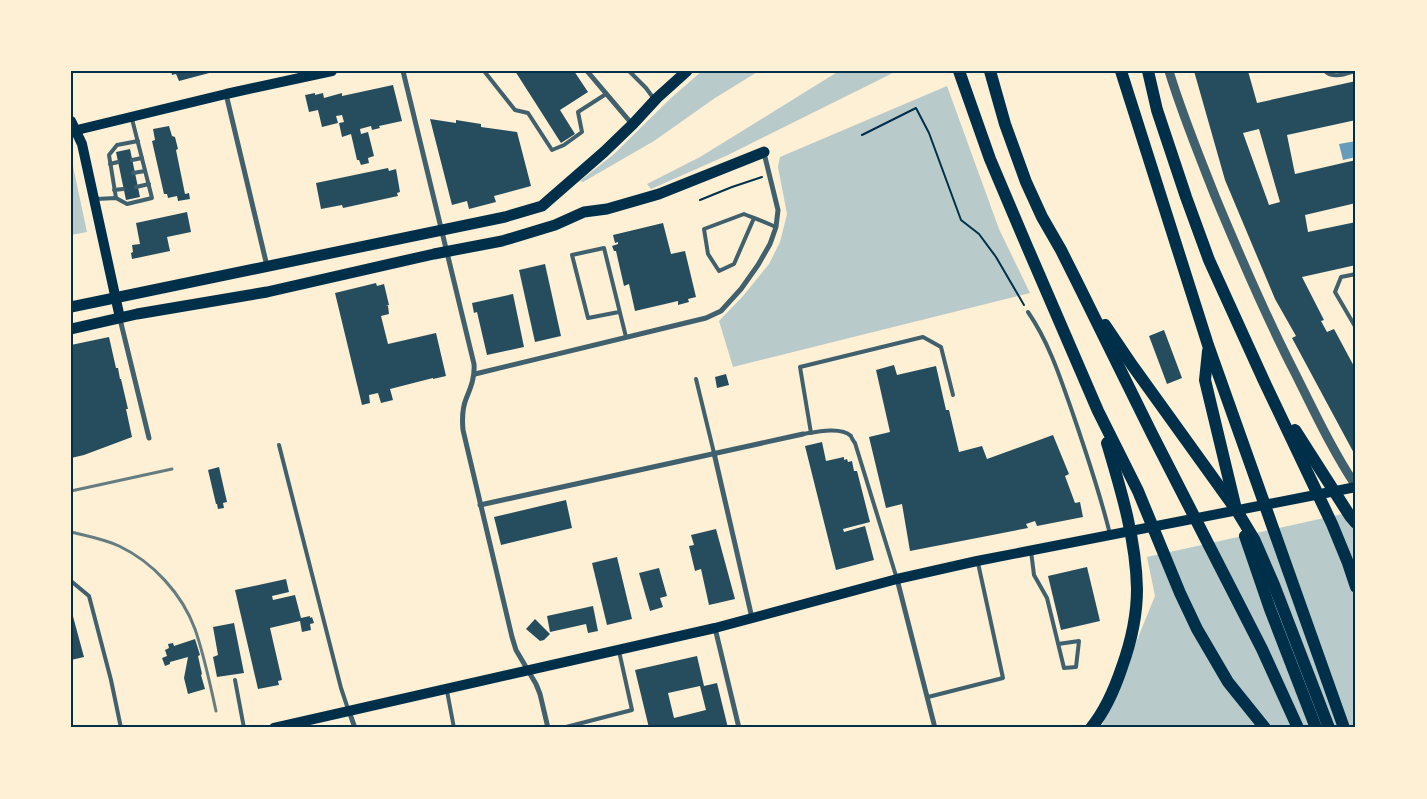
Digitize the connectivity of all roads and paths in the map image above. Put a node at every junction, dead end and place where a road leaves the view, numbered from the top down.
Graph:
1 (332, 71) edge
2 (403, 71) edge
3 (484, 71) edge
4 (587, 71) edge
5 (629, 71) edge
6 (687, 71) edge
7 (959, 71) edge
8 (990, 71) edge
9 (1121, 71) edge
10 (1148, 71) edge
11 (1169, 71) edge
12 (1325, 71) edge
13 (1355, 71) edge
14 (226, 94) junction
15 (606, 94) junction
16 (655, 100) junction
17 (132, 117) junction
18 (71, 120) edge
19 (633, 124) junction
20 (74, 131) edge
21 (862, 135) dead end
22 (138, 141) junction
23 (764, 152) joint
24 (142, 158) junction
25 (132, 160) dead end
26 (118, 162) dead end
27 (110, 164) junction
28 (145, 171) junction
29 (133, 173) dead end
30 (770, 175) junction
31 (112, 176) junction
32 (120, 176) dead end
33 (148, 184) junction
34 (136, 187) dead end
35 (123, 189) dead end
36 (114, 190) junction
37 (116, 198) junction
38 (94, 199) junction
39 (700, 200) dead end
40 (754, 218) junction
41 (776, 227) junction
42 (442, 229) junction
43 (447, 252) junction
44 (267, 267) junction
45 (1356, 274) edge
46 (1079, 286) junction
47 (115, 297) junction
48 (71, 307) edge
49 (619, 312) junction
50 (1028, 312) joint
51 (120, 318) junction
52 (1356, 328) edge
53 (71, 329) edge
54 (626, 337) junction
55 (1208, 345) junction
56 (475, 374) junction
57 (696, 379) dead end
58 (1264, 381) junction
59 (953, 395) dead end
60 (1098, 412) junction
61 (811, 433) junction
62 (803, 434) joint
63 (149, 438) dead end
64 (279, 446) dead end
65 (714, 453) junction
66 (1356, 487) edge
67 (480, 505) junction
68 (1237, 512) junction
69 (1356, 523) edge
70 (1115, 535) junction
71 (1031, 551) junction
72 (977, 561) junction
73 (897, 579) junction
74 (71, 581) edge
75 (1356, 587) edge
76 (752, 618) junction
77 (715, 628) junction
78 (1058, 644) junction
79 (619, 650) junction
80 (527, 671) junction
81 (235, 680) dead end
82 (446, 689) junction
83 (928, 697) junction
84 (348, 711) junction
85 (566, 727) edge
86 (121, 728) edge
87 (244, 728) edge
88 (274, 728) edge
89 (355, 728) edge
90 (454, 728) edge
91 (548, 728) edge
92 (740, 728) edge
93 (935, 728) edge
94 (1091, 728) edge
95 (1265, 728) edge
96 (1298, 728) edge
97 (1316, 728) edge
98 (1328, 728) edge
99 (1344, 728) edge

1 - 14 main road
2 - 42 street
3 - 15 lane
4 - 15 street
5 - 16 lane
6 - 16 main road
7 - 60 highway
8 - 46 highway
9 - 55 highway
10 - 58 highway
11 - 66 street
12 - 13 lane
14 - 17 main road
14 - 44 street
15 - 19 street
16 - 19 main road
17 - 20 main road
17 - 22 lane
18 - 20 main road
19 - 42 main road
20 - 38 main road
21 - 50 path
22 - 24 lane
22 - 27 lane
23 - 30 street
23 - 43 main road
24 - 25 lane
24 - 28 lane
26 - 27 lane
27 - 31 lane
28 - 29 lane
28 - 33 lane
30 - 39 path
30 - 41 street
31 - 32 lane
31 - 36 lane
33 - 34 lane
33 - 37 lane
35 - 36 lane
36 - 37 lane
37 - 38 lane
38 - 47 main road
40 - 40 lane
40 - 41 lane
41 - 54 street
42 - 43 street
42 - 44 main road
43 - 51 main road
43 - 56 street
44 - 47 main road
45 - 52 lane
46 - 68 highway
46 - 96 highway
47 - 48 main road
47 - 51 main road
49 - 49 lane
49 - 54 lane
50 - 70 lane
51 - 53 main road
51 - 63 street
54 - 56 street
55 - 68 highway
55 - 99 highway
56 - 67 street
57 - 65 lane
58 - 69 highway
58 - 75 highway
59 - 61 lane
60 - 94 highway
60 - 95 highway
61 - 62 lane
61 - 73 lane
62 - 65 street
64 - 84 lane
65 - 67 street
65 - 76 street
66 - 70 main road
67 - 80 street
68 - 97 highway
68 - 98 highway
70 - 71 main road
71 - 72 main road
71 - 78 lane
72 - 73 main road
72 - 83 lane
73 - 76 main road
73 - 83 street
74 - 86 lane
76 - 77 main road
77 - 79 main road
77 - 92 street
78 - 78 lane
79 - 80 main road
79 - 85 lane
80 - 82 main road
80 - 91 street
81 - 87 lane
82 - 84 main road
82 - 90 lane
83 - 93 street
84 - 88 main road
84 - 89 street

